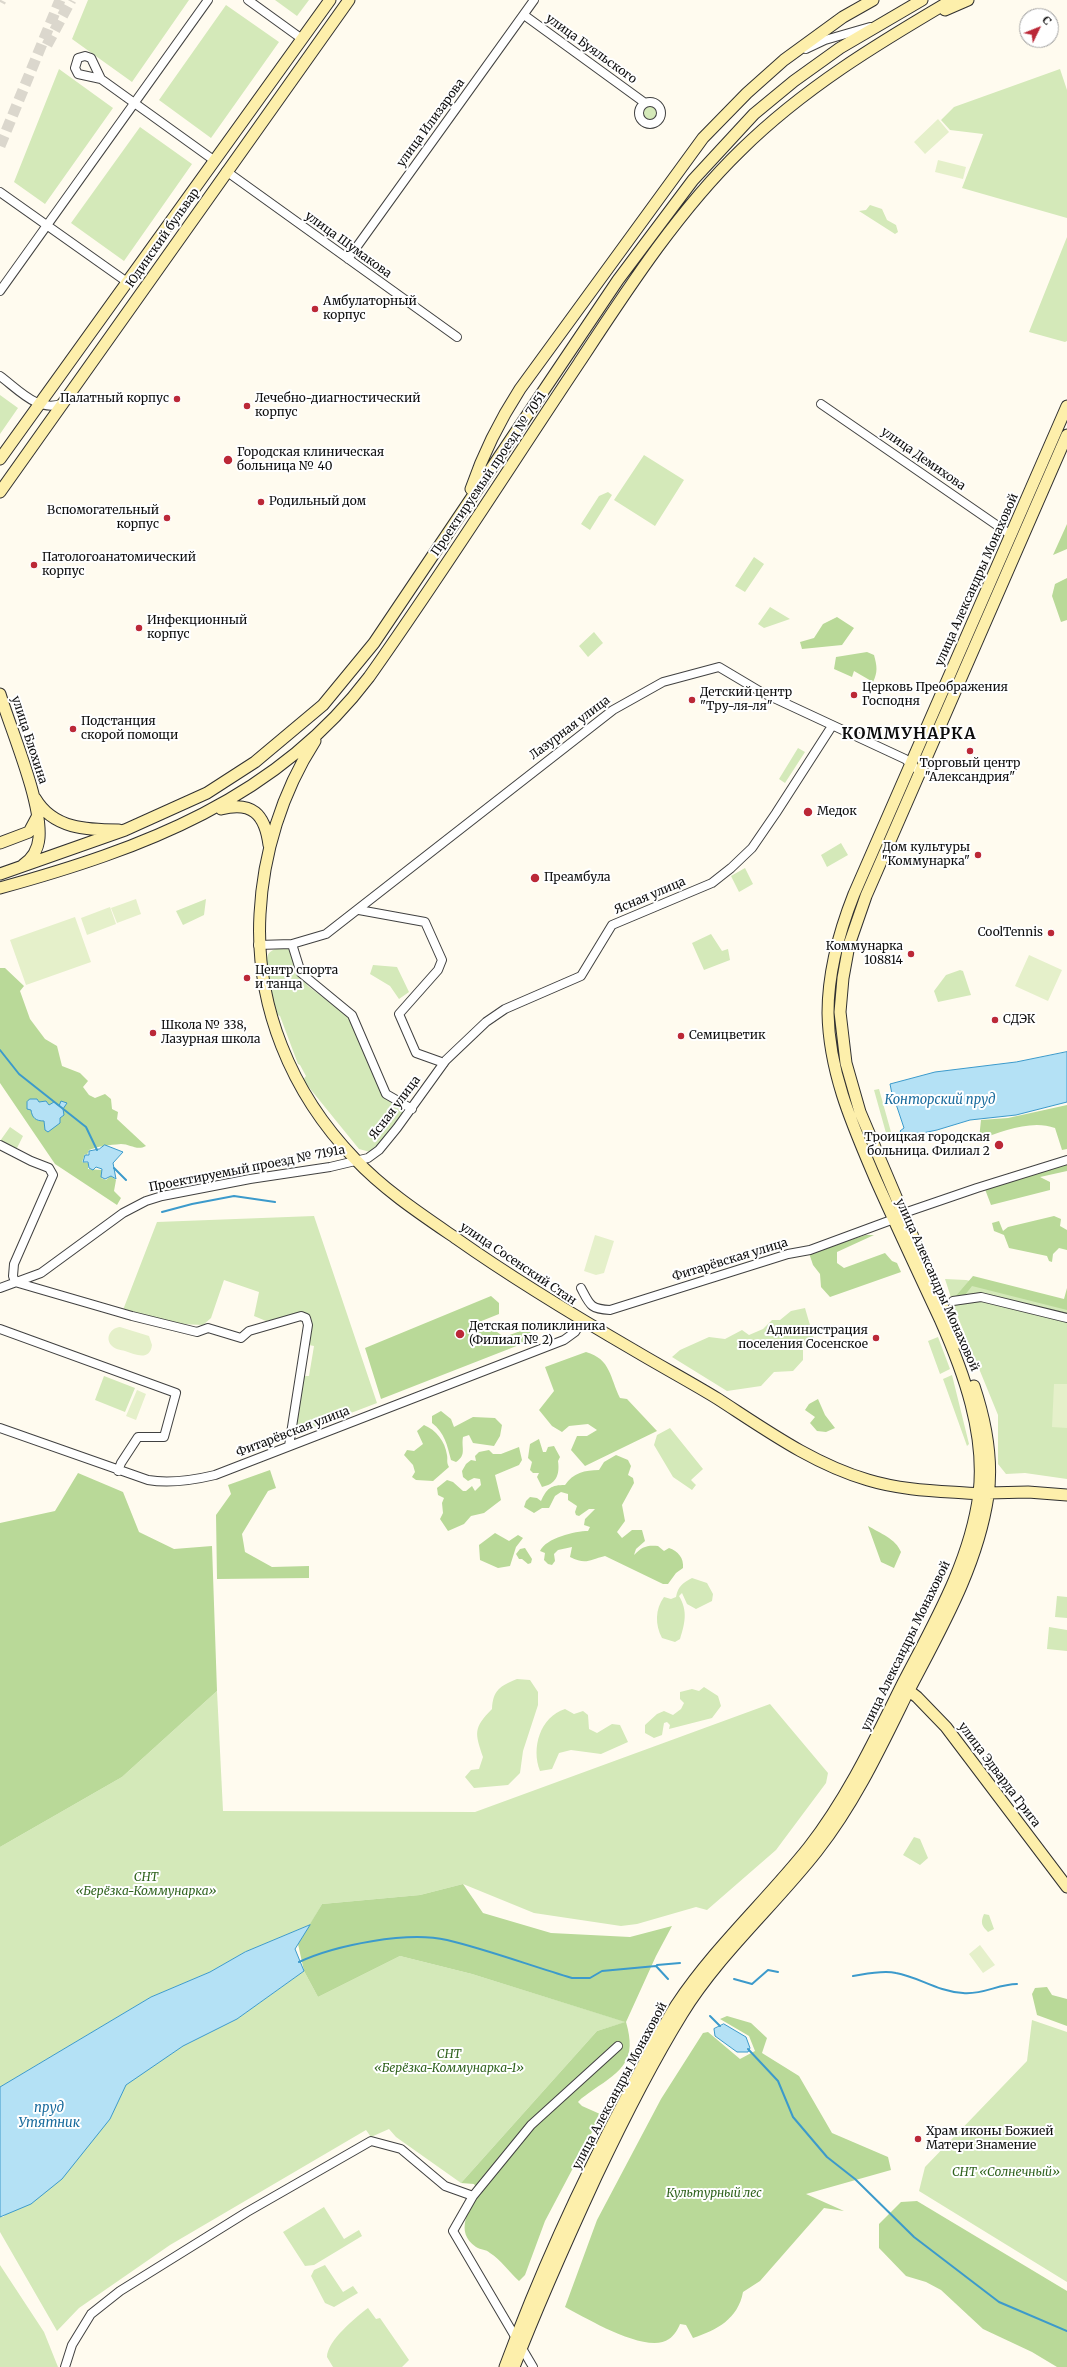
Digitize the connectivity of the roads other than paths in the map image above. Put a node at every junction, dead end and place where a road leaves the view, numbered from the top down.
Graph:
1 (208, 0) edge
2 (248, 0) edge
3 (330, 0) edge
4 (349, 0) edge
5 (534, 0) edge
6 (873, 0) edge
7 (922, 0) edge
8 (952, 0) edge
9 (968, 0) edge
10 (524, 15) junction
11 (913, 23) junction
12 (877, 25) junction
13 (302, 40) junction
14 (784, 60) junction
15 (101, 79) dead end
16 (134, 103) junction
17 (645, 103) dead end
18 (215, 161) junction
19 (226, 171) junction
20 (0, 192) edge
21 (47, 225) junction
22 (348, 259) junction
23 (127, 282) junction
24 (0, 291) edge
25 (457, 337) dead end
26 (0, 376) edge
27 (63, 402) junction
28 (39, 404) junction
29 (821, 404) dead end
30 (1067, 406) edge
31 (1067, 435) edge
32 (0, 459) edge
33 (0, 492) edge
34 (466, 503) junction
35 (1010, 535) junction
36 (0, 694) edge
37 (832, 726) junction
38 (321, 732) junction
39 (910, 763) junction
40 (920, 772) junction
41 (32, 794) junction
42 (211, 811) junction
43 (37, 816) junction
44 (126, 830) junction
45 (0, 843) edge
46 (269, 845) junction
47 (15, 870) junction
48 (0, 874) edge
49 (0, 888) edge
50 (359, 910) junction
51 (292, 944) junction
52 (258, 946) junction
53 (444, 1063) junction
54 (412, 1109) junction
55 (0, 1145) edge
56 (1067, 1160) edge
57 (356, 1161) junction
58 (904, 1213) junction
59 (894, 1219) junction
60 (15, 1282) junction
61 (0, 1288) edge
62 (581, 1288) dead end
63 (953, 1301) dead end
64 (1067, 1318) edge
65 (582, 1321) junction
66 (0, 1329) edge
67 (0, 1428) edge
68 (289, 1446) junction
69 (118, 1471) junction
70 (983, 1493) junction
71 (1067, 1495) edge
72 (906, 1688) junction
73 (1067, 1888) edge
74 (618, 2046) dead end
75 (473, 2196) junction
76 (516, 2338) junction
77 (522, 2348) junction
78 (66, 2367) edge
79 (505, 2367) edge
80 (514, 2367) edge
81 (533, 2367) edge

1 - 16 street
2 - 13 street
3 - 13 main road, Юдинский бульвар
4 - 19 main road, Юдинский бульвар
5 - 10 street, улица Илизарова
6 - 14 main road
7 - 12 main road, Проектируемый проезд № 7051
8 - 11 main road, Проектируемый проезд № 7051
9 - 11 main road
10 - 17 street, улица Буяльского
10 - 22 street, улица Илизарова
11 - 38 main road, Проектируемый проезд № 7051
12 - 14 street
12 - 34 main road, Проектируемый проезд № 7051
13 - 18 main road, Юдинский бульвар
14 - 34 main road
15 - 16 street
16 - 18 street
16 - 21 street
18 - 23 main road, Юдинский бульвар
19 - 22 street, улица Шумакова
19 - 27 main road, Юдинский бульвар
20 - 21 street
21 - 23 street
21 - 24 street
22 - 25 street, улица Шумакова
23 - 28 main road, Юдинский бульвар
26 - 28 street
27 - 28 street
27 - 33 main road, Юдинский бульвар
28 - 32 main road, Юдинский бульвар
29 - 35 street, улица Демихова
30 - 35 main road, улица Александры Монаховой
31 - 40 main road, улица Александры Монаховой
34 - 44 main road, Проектируемый проезд № 7051
35 - 39 main road, улица Александры Монаховой
36 - 41 main road, улица Блохина
37 - 39 street, Лазурная улица
37 - 50 street, Лазурная улица
37 - 53 street, Ясная улица
38 - 42 main road, Проектируемый проезд № 7051
38 - 46 main road
39 - 40 street, Лазурная улица
39 - 59 main road, улица Александры Монаховой
40 - 58 main road, улица Александры Монаховой
41 - 43 main road
41 - 44 main road
42 - 46 main road
42 - 49 main road, Проектируемый проезд № 7051
43 - 45 main road
43 - 47 main road
44 - 47 main road, Проектируемый проезд № 7051
46 - 52 main road, улица Сосенский Стан
47 - 48 main road, Проектируемый проезд № 7051
50 - 51 street, Лазурная улица
50 - 53 street
51 - 52 street, Лазурная улица
51 - 54 street
52 - 57 main road, улица Сосенский Стан
53 - 54 street, Ясная улица
54 - 57 street, Ясная улица
55 - 60 street
56 - 58 street
57 - 60 street, Проектируемый проезд № 7191а
57 - 65 main road, улица Сосенский Стан
58 - 70 main road, улица Александры Монаховой
59 - 62 street, Фитарёвская улица
59 - 70 main road, улица Александры Монаховой
60 - 61 street, Проектируемый проезд № 7191а
60 - 68 street
63 - 64 street
65 - 68 street, Фитарёвская улица
65 - 70 main road, улица Сосенский Стан
66 - 69 street
67 - 69 street, Фитарёвская улица
68 - 69 street, Фитарёвская улица
70 - 71 main road, улица Сосенский Стан
70 - 72 main road, улица Александры Монаховой
72 - 73 main road, улица Эдварда Грига
72 - 76 main road, улица Александры Монаховой
72 - 77 main road, улица Александры Монаховой
74 - 75 street, улица Александры Монаховой
75 - 76 street, улица Александры Монаховой
75 - 78 street
76 - 77 street
76 - 79 main road, улица Александры Монаховой
77 - 80 main road, улица Александры Монаховой
77 - 81 street

